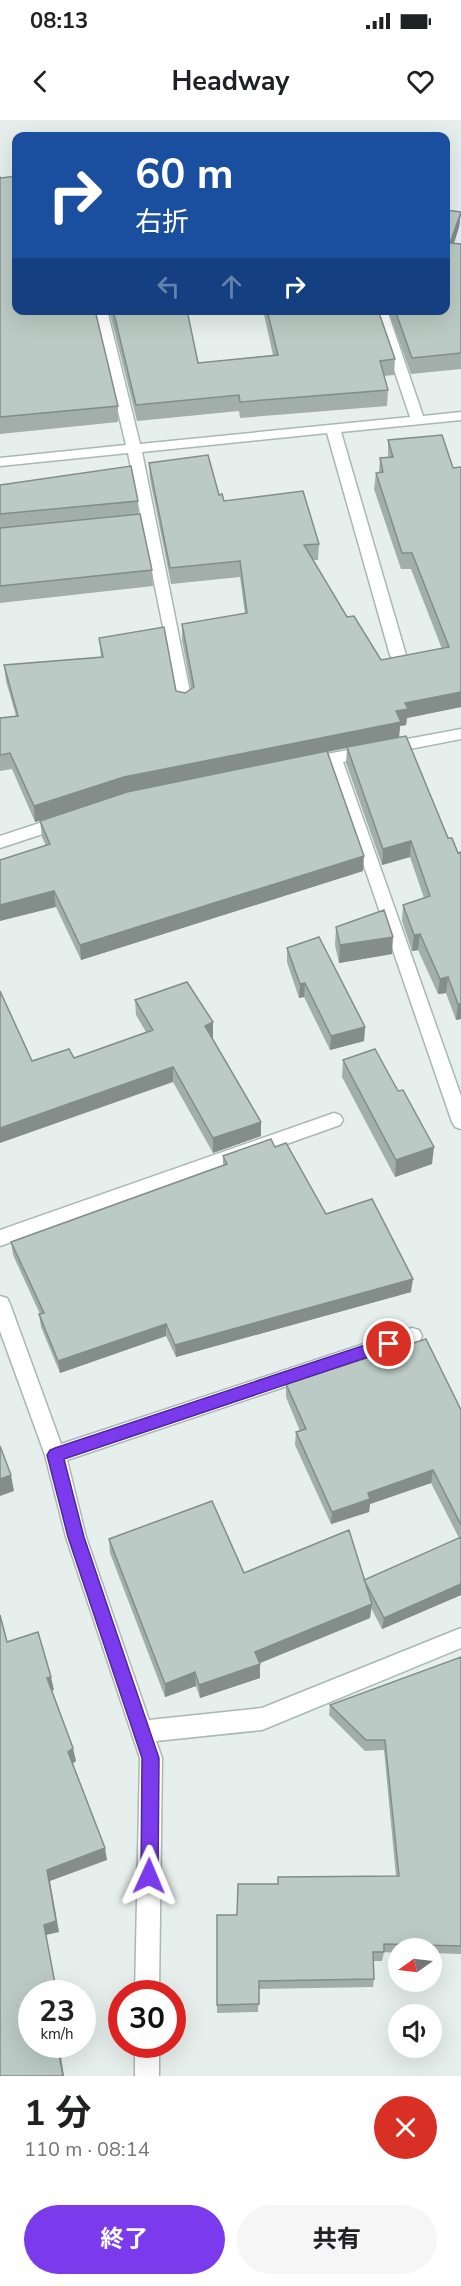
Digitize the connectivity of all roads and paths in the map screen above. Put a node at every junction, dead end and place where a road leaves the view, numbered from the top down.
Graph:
1 (101, 315) edge
2 (382, 315) edge
3 (461, 416) edge
4 (418, 420) junction
5 (333, 429) junction
6 (134, 449) junction
7 (0, 462) edge
8 (398, 655) edge
9 (184, 702) edge
10 (461, 734) edge
11 (334, 757) junction
12 (288, 767) edge
13 (80, 816) edge
14 (0, 842) edge
15 (334, 1120) dead end
16 (461, 1122) edge
17 (0, 1238) edge
18 (0, 1304) edge
19 (411, 1336) dead end
20 (55, 1455) junction
21 (461, 1638) edge
22 (142, 1732) junction
23 (147, 1980) edge
24 (147, 2058) edge
25 (147, 2076) edge

1 - 6 street
2 - 4 street
3 - 4 street
4 - 5 street
5 - 6 street
5 - 8 street
6 - 7 street
6 - 9 street
10 - 11 street
11 - 12 street
11 - 16 street
13 - 14 street
15 - 17 street
18 - 20 street
19 - 20 street
20 - 22 street
21 - 22 street
22 - 23 street
24 - 25 street

